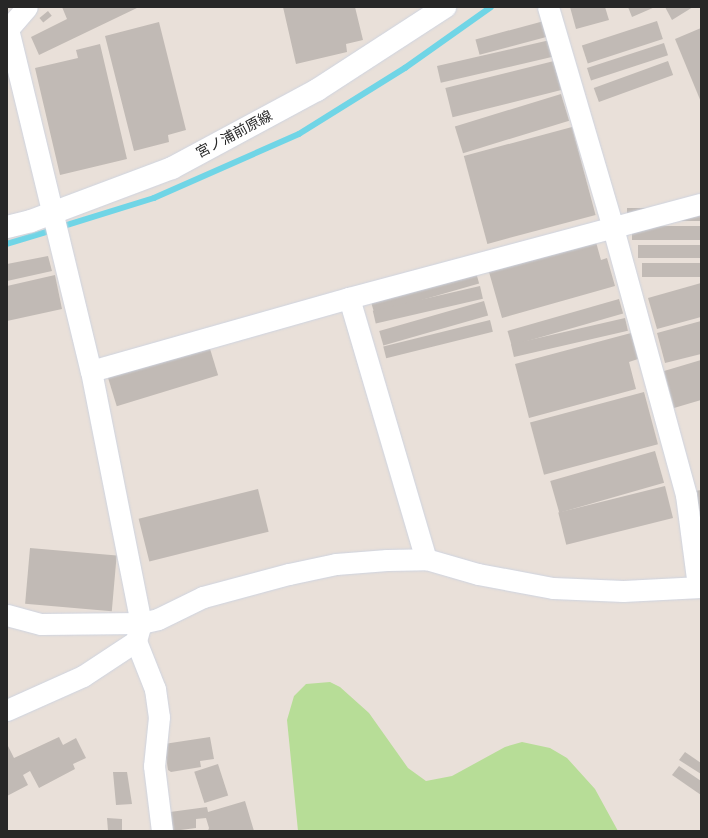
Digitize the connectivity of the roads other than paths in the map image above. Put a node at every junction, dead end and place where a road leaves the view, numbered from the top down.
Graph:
1 (27, 7) edge
2 (445, 7) edge
3 (548, 7) edge
4 (7, 30) edge
5 (701, 204) edge
6 (51, 213) junction
7 (7, 227) edge
8 (613, 228) junction
9 (348, 298) junction
10 (91, 371) junction
11 (426, 559) junction
12 (700, 586) edge
13 (7, 616) edge
14 (139, 632) junction
15 (7, 710) edge
16 (162, 831) edge

1 - 4 street
2 - 6 main road, 宮ノ浦前原線
3 - 8 street
4 - 6 street
5 - 8 street
6 - 7 main road, 宮ノ浦前原線
6 - 10 street
8 - 9 street
8 - 12 street
9 - 10 street
9 - 11 street
10 - 14 street
11 - 12 street
11 - 14 street
13 - 14 street
14 - 15 street
14 - 16 street

